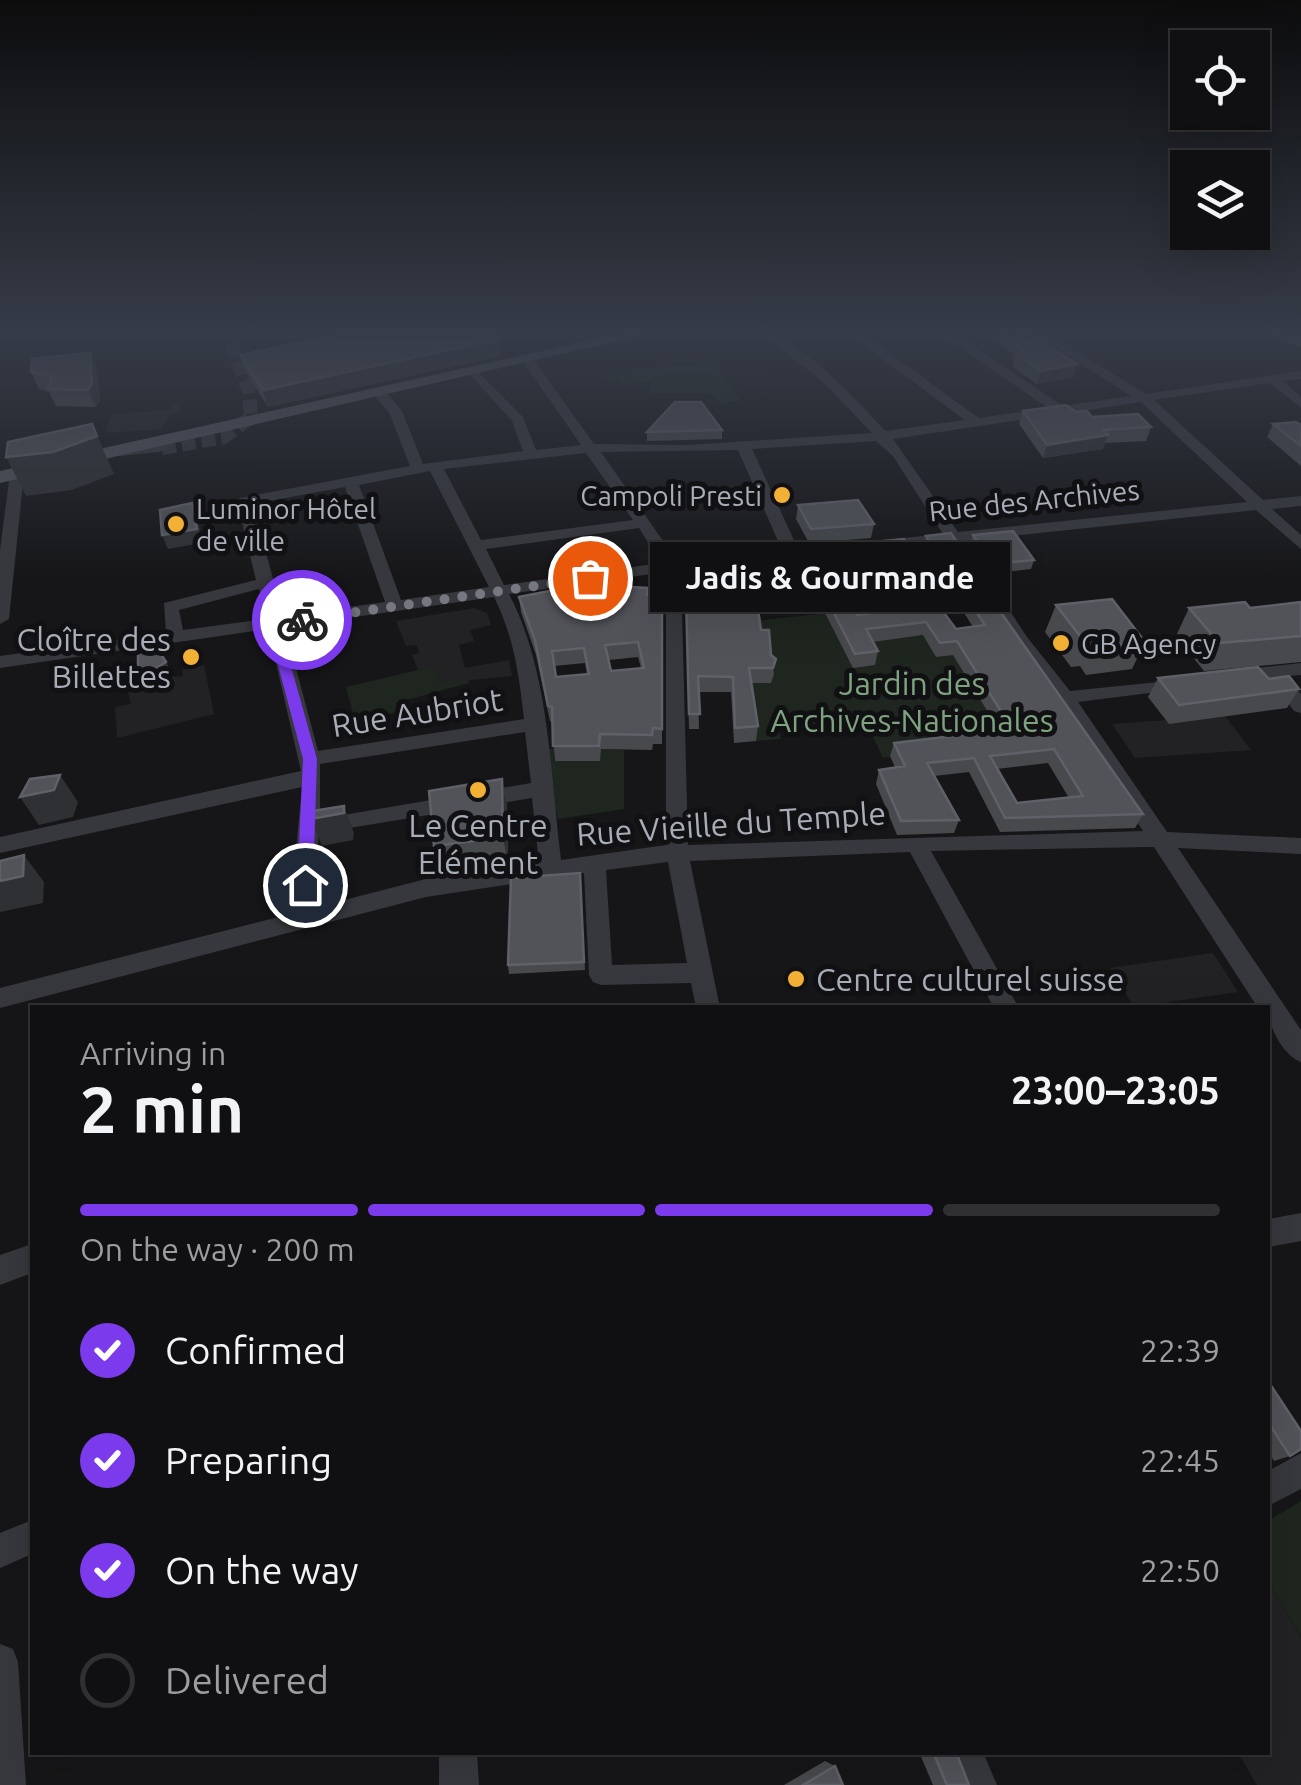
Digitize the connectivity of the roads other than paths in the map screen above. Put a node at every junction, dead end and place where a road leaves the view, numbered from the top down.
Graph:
1 (269, 415) edge
2 (397, 415) edge
3 (513, 415) edge
4 (566, 415) edge
5 (863, 415) edge
6 (967, 415) edge
7 (1039, 415) edge
8 (1166, 415) edge
9 (979, 424) junction
10 (883, 436) junction
11 (743, 446) junction
12 (162, 448) tunnel mouth
13 (589, 448) junction
14 (94, 451) junction
15 (532, 454) junction
16 (427, 468) junction
17 (8, 475) edge
18 (350, 482) junction
19 (1301, 501) edge
20 (1261, 504) junction
21 (642, 522) junction
22 (952, 537) junction
23 (1301, 544) edge
24 (476, 546) junction
25 (4, 552) edge
26 (792, 554) junction
27 (672, 568) junction
28 (263, 583) junction
29 (498, 592) junction
30 (395, 606) junction
31 (0, 618) edge
32 (273, 624) junction
33 (176, 638) junction
34 (0, 662) edge
35 (1301, 668) edge
36 (1274, 672) junction
37 (1065, 698) junction
38 (1301, 708) edge
39 (534, 724) junction
40 (311, 768) junction
41 (542, 790) junction
42 (309, 828) junction
43 (1160, 840) junction
44 (916, 844) junction
45 (0, 845) edge
46 (1301, 846) edge
47 (677, 853) junction
48 (594, 862) junction
49 (551, 868) junction
50 (301, 920) junction
51 (698, 973) junction
52 (0, 998) edge
53 (707, 1005) edge
54 (1005, 1005) edge
55 (1270, 1005) edge
56 (1270, 1005) edge
57 (1301, 1052) edge
58 (1301, 1227) edge
59 (1270, 1233) edge
60 (30, 1260) edge
61 (0, 1270) edge
62 (1301, 1470) edge
63 (1270, 1488) edge
64 (30, 1538) edge
65 (0, 1552) edge
66 (0, 1662) edge
67 (458, 1755) edge
68 (964, 1755) edge
69 (6, 1785) edge
70 (459, 1785) edge
71 (978, 1785) edge

1 - 14 main road
2 - 16 street
3 - 15 street
4 - 13 street
5 - 10 street
6 - 9 street
7 - 9 street
8 - 20 street
9 - 10 street
10 - 11 street
10 - 22 street
11 - 13 street
11 - 26 street
12 - 14 street
13 - 15 street
13 - 21 street
14 - 17 main road
15 - 16 street
16 - 18 street
16 - 24 street
17 - 25 street
18 - 28 street
18 - 30 street
19 - 20 street, Rue des Archives
20 - 22 street, Rue des Archives
20 - 23 street
21 - 24 street
21 - 27 street
22 - 26 street, Rue des Archives
22 - 37 street
24 - 29 street
25 - 31 street
26 - 27 street, Rue des Archives
27 - 29 street, Rue des Archives
27 - 47 street
28 - 32 street
28 - 33 street
29 - 30 street, Rue des Archives
29 - 39 street
30 - 32 street, Rue des Archives
32 - 33 street, Rue des Archives
32 - 40 street
33 - 34 street, Rue des Archives
35 - 36 street
36 - 37 street
36 - 38 street
37 - 43 street
39 - 40 street, Rue Aubriot
39 - 41 street
40 - 42 street
40 - 45 street, Rue Aubriot
41 - 42 street
41 - 49 street
42 - 50 street
43 - 44 street, Rue Vieille du Temple
43 - 46 street, Rue Vieille du Temple
43 - 56 street
44 - 47 street, Rue Vieille du Temple
44 - 54 street
47 - 48 street, Rue Vieille du Temple
47 - 51 street
48 - 49 street, Rue Vieille du Temple
48 - 51 street
49 - 50 street, Rue Vieille du Temple
50 - 52 street, Rue Vieille du Temple
51 - 53 street
55 - 57 street
58 - 59 street
60 - 61 street
62 - 63 street
64 - 65 street
66 - 69 street
67 - 70 street
68 - 71 street

